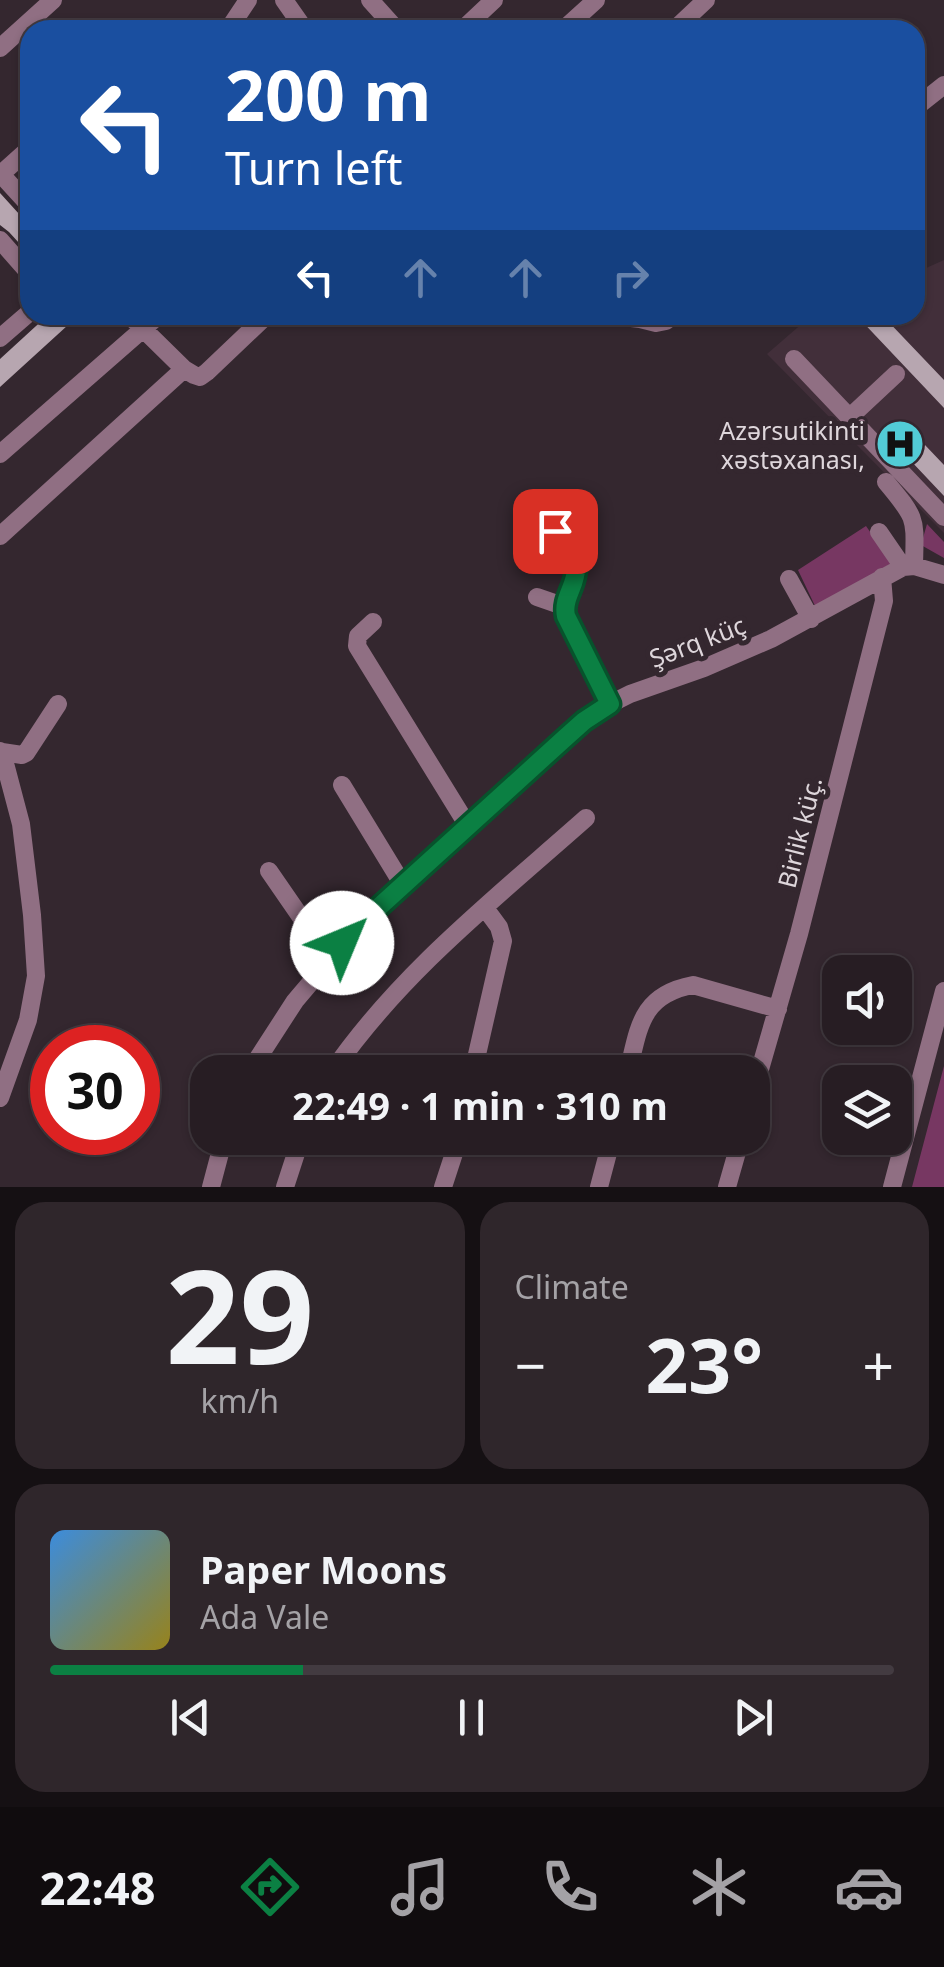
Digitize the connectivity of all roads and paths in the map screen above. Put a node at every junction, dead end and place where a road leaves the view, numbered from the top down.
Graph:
1 (53, 0) edge
2 (370, 0) edge
3 (494, 0) edge
4 (596, 0) edge
5 (706, 0) edge
6 (31, 20) edge
7 (388, 20) edge
8 (473, 20) edge
9 (574, 20) edge
10 (685, 20) edge
11 (20, 30) edge
12 (0, 48) edge
13 (20, 157) edge
14 (0, 174) edge
15 (20, 195) edge
16 (0, 240) edge
17 (20, 263) edge
18 (20, 321) edge
19 (138, 325) edge
20 (149, 325) edge
21 (256, 325) edge
22 (143, 330) junction
23 (0, 338) edge
24 (794, 359) dead end
25 (184, 368) junction
26 (896, 374) dead end
27 (851, 416) junction
28 (0, 454) edge
29 (886, 482) dead end
30 (944, 517) edge
31 (555, 531) dead end
32 (879, 532) dead end
33 (0, 536) edge
34 (908, 567) junction
35 (944, 575) edge
36 (882, 577) junction
37 (789, 579) dead end
38 (538, 597) dead end
39 (564, 606) junction
40 (811, 619) junction
41 (373, 622) dead end
42 (58, 704) dead end
43 (610, 704) junction
44 (1, 751) edge
45 (342, 785) dead end
46 (586, 818) dead end
47 (468, 826) junction
48 (268, 871) dead end
49 (402, 885) junction
50 (485, 908) junction
51 (329, 958) junction
52 (944, 992) edge
53 (778, 1008) junction
54 (260, 1055) edge
55 (344, 1055) edge
56 (478, 1055) edge
57 (633, 1055) edge
58 (764, 1055) edge
59 (0, 1098) edge
60 (220, 1155) edge
61 (295, 1155) edge
62 (453, 1155) edge
63 (607, 1155) edge
64 (736, 1155) edge
65 (213, 1186) edge
66 (286, 1187) edge
67 (443, 1187) edge
68 (599, 1187) edge
69 (727, 1187) edge
70 (892, 1187) edge

1 - 6 street
2 - 7 street
3 - 8 street
4 - 9 street
5 - 10 street
11 - 12 street
13 - 14 street
14 - 15 street
16 - 17 street
18 - 23 street
19 - 22 street
20 - 22 street
21 - 25 street
22 - 25 street
22 - 28 street
24 - 27 street
25 - 33 street
26 - 27 street
27 - 30 street
29 - 34 street
31 - 39 street
32 - 34 street
34 - 35 street
34 - 36 street, Şərq küç
36 - 40 street, Şərq küç
36 - 53 street, Birlik küç.
37 - 40 street
38 - 39 street
39 - 43 street
40 - 43 street, Şərq küç
41 - 47 street
42 - 44 street
43 - 47 street, Şərq küç
44 - 59 street
45 - 49 street
46 - 50 street
47 - 49 street, Şərq küç
48 - 51 street
49 - 51 street, Şərq küç
50 - 55 street
50 - 56 street
51 - 54 street, Şərq küç
52 - 70 street
53 - 57 street
53 - 58 street, Birlik küç.
60 - 65 street
61 - 66 street
62 - 67 street
63 - 68 street
64 - 69 street

